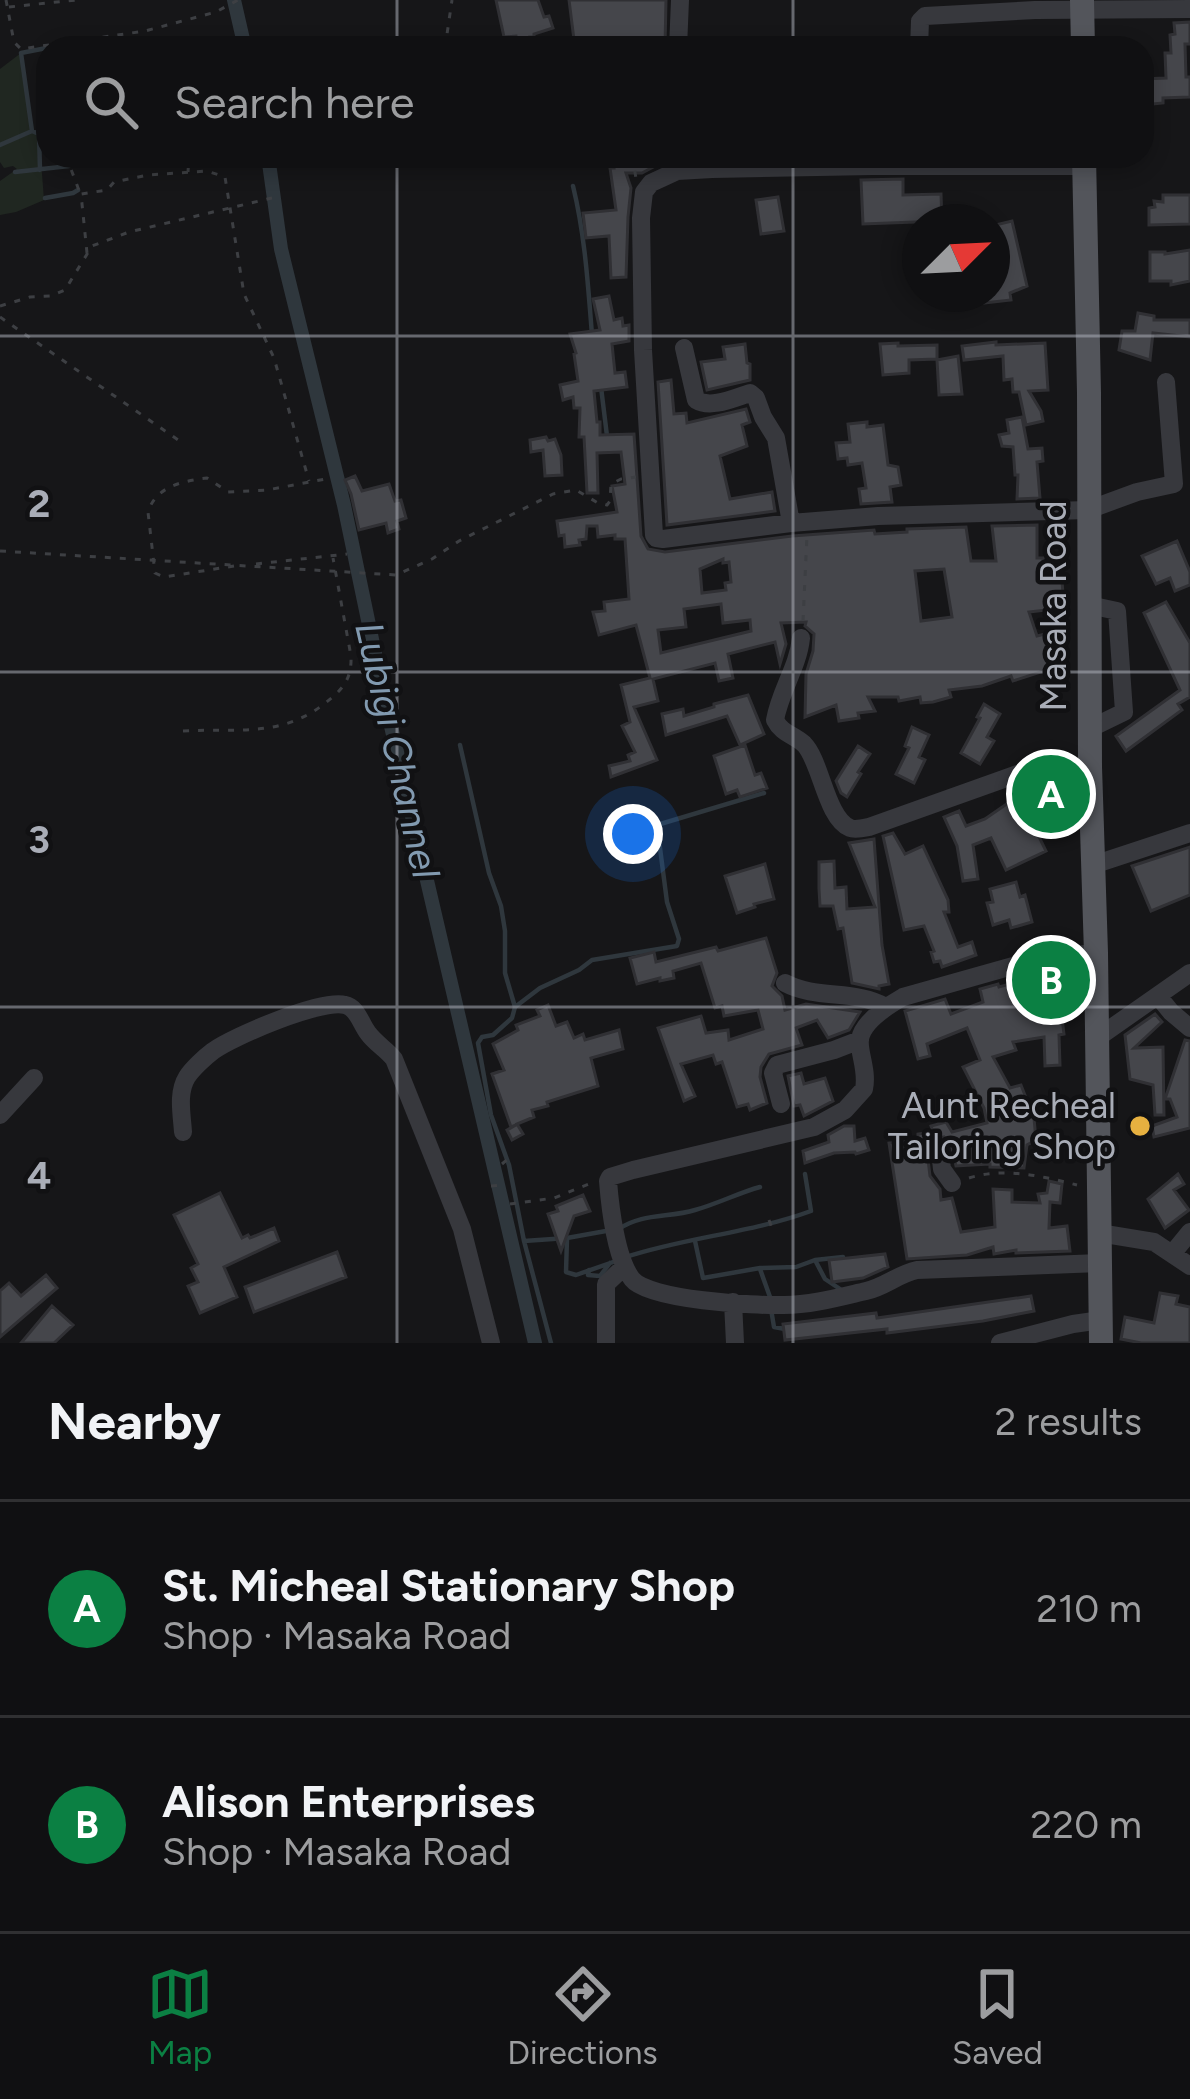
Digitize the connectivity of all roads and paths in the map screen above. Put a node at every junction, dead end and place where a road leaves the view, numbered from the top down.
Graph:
1 (76, 0) edge
2 (213, 0) edge
3 (238, 0) edge
4 (452, 0) edge
5 (680, 0) edge
6 (7, 3) edge
7 (1082, 6) edge
8 (1190, 9) edge
9 (216, 12) junction
10 (112, 36) edge
11 (447, 36) edge
12 (679, 36) edge
13 (919, 36) edge
14 (1083, 36) edge
15 (36, 48) edge
16 (71, 168) edge
17 (188, 168) edge
18 (634, 168) edge
19 (671, 168) edge
20 (1084, 168) edge
21 (188, 172) junction
22 (647, 187) junction
23 (81, 194) junction
24 (272, 198) dead end
25 (231, 209) junction
26 (86, 254) junction
27 (0, 306) edge
28 (0, 317) edge
29 (684, 348) dead end
30 (1166, 382) dead end
31 (184, 444) dead end
32 (649, 475) junction
33 (332, 478) dead end
34 (309, 481) junction
35 (1182, 482) edge
36 (1088, 510) junction
37 (799, 522) junction
38 (0, 551) edge
39 (346, 554) dead end
40 (332, 556) junction
41 (801, 638) joint
42 (183, 731) dead end
43 (1090, 767) junction
44 (1190, 833) edge
45 (1093, 866) junction
46 (1096, 953) junction
47 (1190, 973) edge
48 (785, 983) dead end
49 (1157, 996) junction
50 (886, 1007) junction
51 (1190, 1028) edge
52 (1097, 1038) junction
53 (860, 1040) junction
54 (34, 1078) dead end
55 (781, 1104) dead end
56 (0, 1115) edge
57 (183, 1132) dead end
58 (940, 1150) dead end
59 (509, 1156) dead end
60 (502, 1164) dead end
61 (610, 1177) junction
62 (952, 1184) joint
63 (501, 1185) dead end
64 (491, 1186) dead end
65 (1099, 1192) junction
66 (510, 1204) dead end
67 (769, 1220) dead end
68 (773, 1231) dead end
69 (1190, 1232) edge
70 (1099, 1233) junction
71 (1172, 1253) junction
72 (1100, 1263) junction
73 (1190, 1266) edge
74 (625, 1268) junction
75 (733, 1302) junction
76 (1101, 1331) edge
77 (491, 1343) edge
78 (606, 1343) edge
79 (734, 1343) edge
80 (1000, 1343) edge

1 - 6 path
2 - 9 path
3 - 9 path
4 - 11 path
5 - 12 street
6 - 15 path
7 - 8 street
7 - 13 street
7 - 14 main road
9 - 10 path
16 - 23 path
17 - 21 path
18 - 22 path
19 - 22 street
20 - 36 main road, Masaka Road
21 - 23 path
21 - 25 path
22 - 32 street
23 - 26 path
24 - 25 path
25 - 26 path
25 - 34 path
26 - 27 path
28 - 31 path
29 - 37 street
30 - 35 street
32 - 37 street
32 - 38 path
33 - 34 path
34 - 40 path
35 - 36 street
36 - 37 street
36 - 43 main road, Masaka Road
37 - 41 path
39 - 40 path
40 - 42 path
41 - 43 street
43 - 45 main road, Masaka Road
44 - 45 street
45 - 46 main road, Masaka Road
46 - 50 street
46 - 52 main road, Masaka Road
47 - 49 street
48 - 50 street
49 - 51 street
49 - 52 street
50 - 53 street
52 - 65 main road, Masaka Road
53 - 55 street
53 - 61 street
54 - 56 street
57 - 77 street
58 - 62 street
59 - 60 path
61 - 66 path
61 - 74 street
62 - 65 path
63 - 64 path
65 - 70 main road, Masaka Road
67 - 68 path
69 - 71 street
70 - 71 street
70 - 72 main road, Masaka Road
71 - 73 street
72 - 75 street
72 - 76 main road, Masaka Road
74 - 75 street
74 - 78 street
75 - 79 street
76 - 80 street

